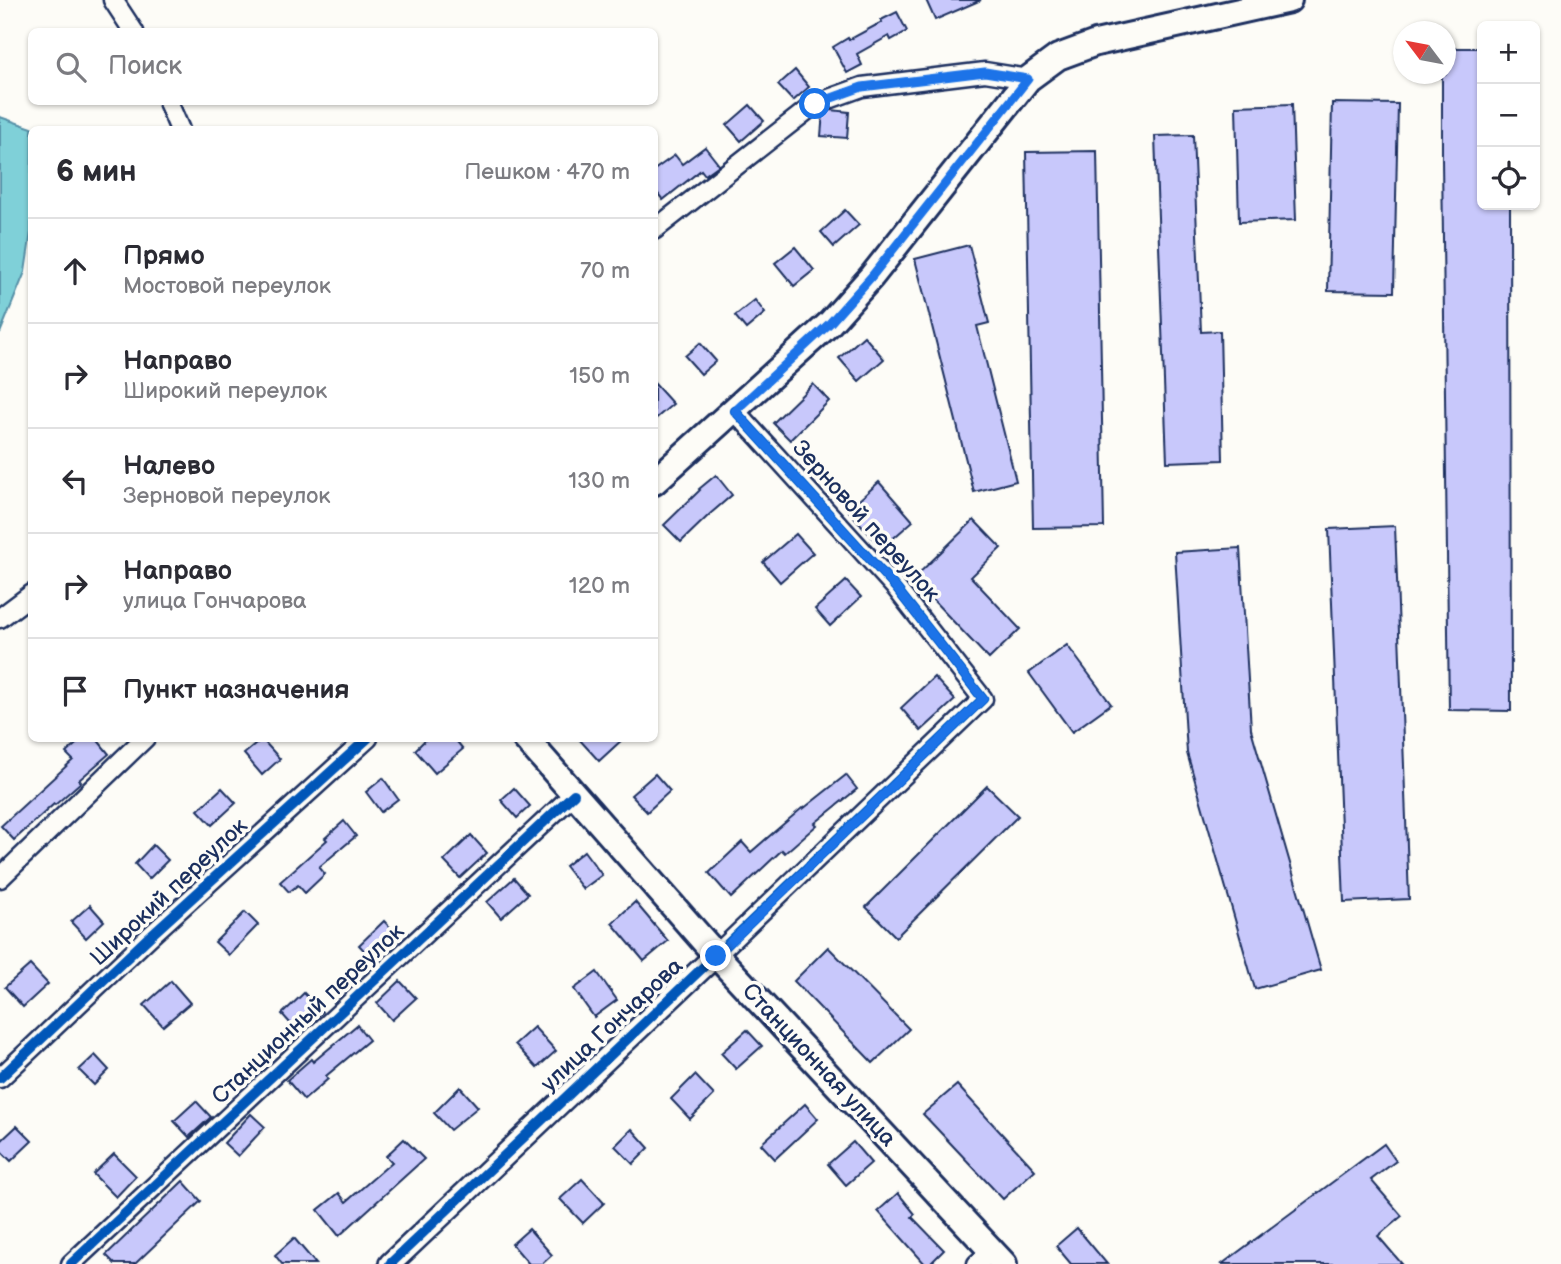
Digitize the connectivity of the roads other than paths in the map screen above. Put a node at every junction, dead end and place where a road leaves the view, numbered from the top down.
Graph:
1 (113, 0) edge
2 (1289, 0) edge
3 (131, 28) edge
4 (1028, 79) junction
5 (169, 105) edge
6 (178, 126) edge
7 (658, 227) edge
8 (735, 411) junction
9 (658, 478) edge
10 (28, 597) edge
11 (0, 618) edge
12 (983, 699) joint
13 (141, 742) edge
14 (364, 742) edge
15 (528, 742) edge
16 (573, 794) junction
17 (0, 878) edge
18 (716, 956) junction
19 (0, 1078) edge
20 (991, 1260) edge
21 (71, 1264) edge
22 (390, 1264) edge

1 - 3 street
2 - 4 main road
4 - 7 street
4 - 8 main road
5 - 6 street
8 - 9 main road
8 - 12 street, Зерновой переулок
10 - 11 street
12 - 18 street, улица Гончарова
13 - 17 street
14 - 19 street, Широкий переулок
15 - 16 main road, Станционная улица
16 - 18 main road, Станционная улица
16 - 21 street, Станционный переулок
18 - 20 main road, Станционная улица
18 - 22 street, улица Гончарова

